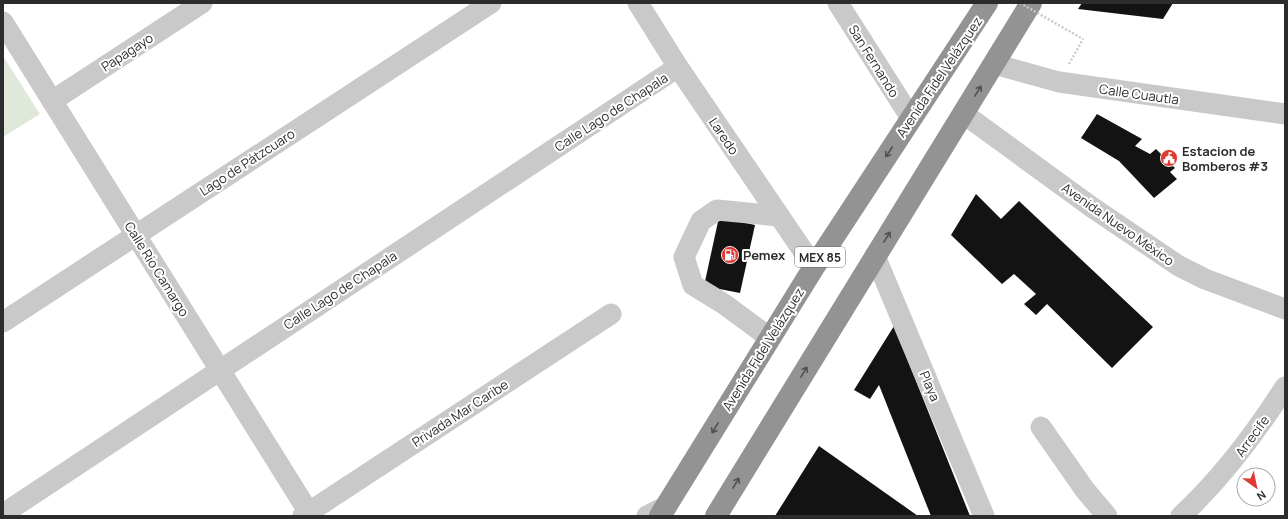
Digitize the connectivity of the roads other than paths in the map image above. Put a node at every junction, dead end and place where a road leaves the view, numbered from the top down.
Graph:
1 (202, 3) edge
2 (491, 3) edge
3 (638, 3) edge
4 (838, 3) edge
5 (987, 3) edge
6 (1032, 3) edge
7 (3, 22) edge
8 (994, 64) junction
9 (678, 68) junction
10 (52, 101) junction
11 (964, 114) junction
12 (1285, 114) edge
13 (911, 118) junction
14 (779, 216) junction
15 (136, 235) junction
16 (875, 256) junction
17 (814, 267) junction
18 (1285, 309) edge
19 (611, 314) dead end
20 (3, 322) edge
21 (770, 338) junction
22 (220, 370) junction
23 (1285, 387) edge
24 (1041, 427) dead end
25 (664, 511) edge
26 (3, 514) edge
27 (307, 515) edge
28 (647, 516) edge
29 (716, 516) edge
30 (984, 516) edge
31 (1107, 516) edge
32 (1181, 516) edge

1 - 10 street, Papagayo
2 - 15 street, Lago de Pátzcuaro
3 - 9 street, Laredo
4 - 13 street, San Fernando
5 - 13 highway, Avenida Fidel Velázquez / MEX 85
6 - 8 highway
7 - 10 street, Calle Río Camargo
11 -> 8 highway
8 - 12 street, Calle Cuautla
9 - 14 street, Laredo
9 - 22 street, Calle Lago de Chapala
10 - 15 street, Calle Río Camargo
16 -> 11 highway
11 - 18 street, Avenida Nuevo México
13 -> 17 highway, Avenida Fidel Velázquez / MEX 85
14 - 17 street, Laredo
14 - 21 street
15 - 20 street, Lago de Pátzcuaro
15 - 22 street, Calle Río Camargo
29 -> 16 highway
16 - 30 street, Playa
17 - 21 highway, Avenida Fidel Velázquez / MEX 85
19 - 27 street, Privada Mar Caribe
21 -> 25 highway, Avenida Fidel Velázquez / MEX 85
22 - 26 street, Calle Lago de Chapala
22 - 27 street, Calle Río Camargo
23 - 32 street, Arrecife
24 - 31 street
25 - 28 street

